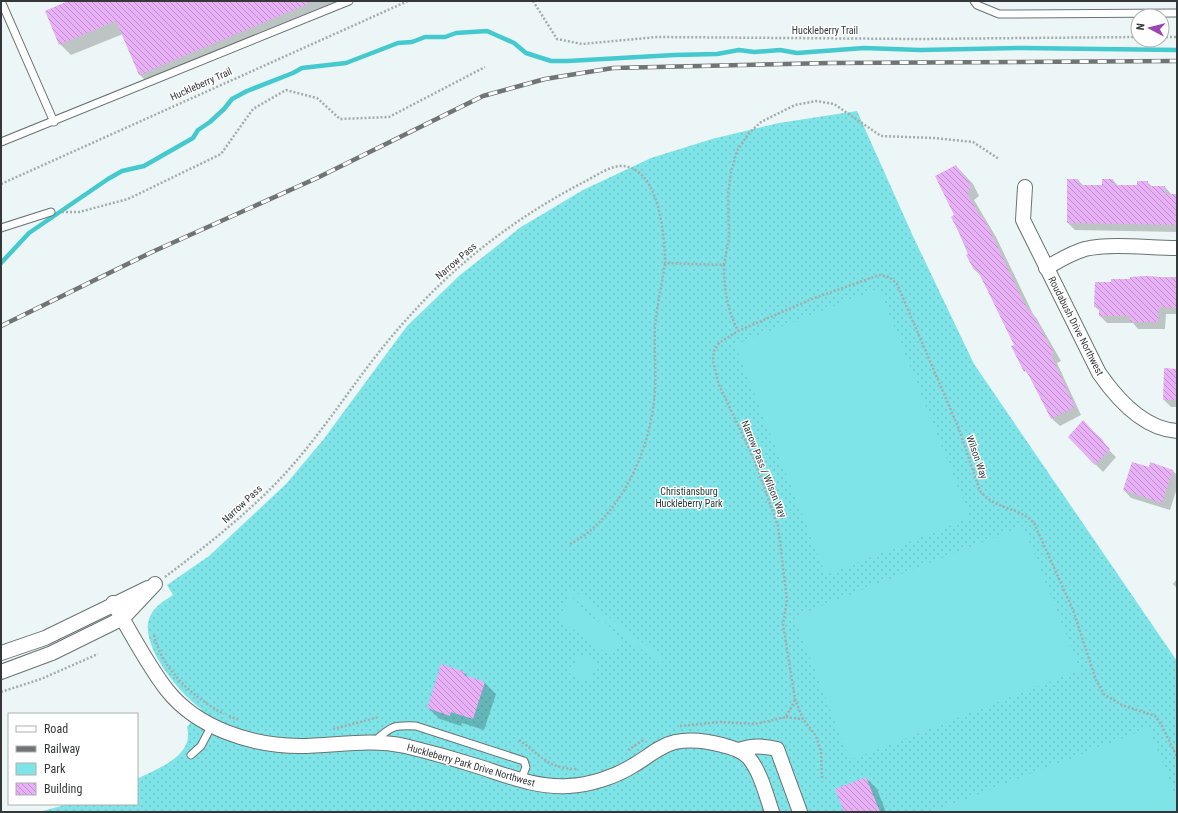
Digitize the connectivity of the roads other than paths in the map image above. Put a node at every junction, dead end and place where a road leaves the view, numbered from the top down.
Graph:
1 (1, 1) edge
2 (349, 1) edge
3 (974, 1) edge
4 (1177, 13) edge
5 (54, 122) junction
6 (1, 142) edge
7 (1025, 187) dead end
8 (51, 212) road end
9 (1, 228) edge
10 (1177, 248) edge
11 (1046, 268) junction
12 (1177, 432) edge
13 (113, 603) junction
14 (123, 618) junction
15 (1, 653) edge
16 (1, 672) edge
17 (212, 725) junction
18 (375, 742) junction
19 (739, 750) junction
20 (191, 755) dead end
21 (520, 780) junction
22 (772, 812) edge
23 (800, 812) edge

1 - 5 lane
2 - 5 lane
3 - 4 lane
5 - 6 lane
7 - 11 street, Roudabush Drive Northwest
8 - 9 lane
10 - 11 street
11 - 12 street, Roudabush Drive Northwest
13 - 14 street, Huckleberry Park Drive Northwest
13 - 14 street
13 - 15 street
14 - 16 street
14 - 17 street, Huckleberry Park Drive Northwest
17 - 18 street, Huckleberry Park Drive Northwest
17 - 20 lane
18 - 21 street, Huckleberry Park Drive Northwest
18 - 21 lane
19 - 21 street, Huckleberry Park Drive Northwest
19 - 22 street
19 - 23 street

